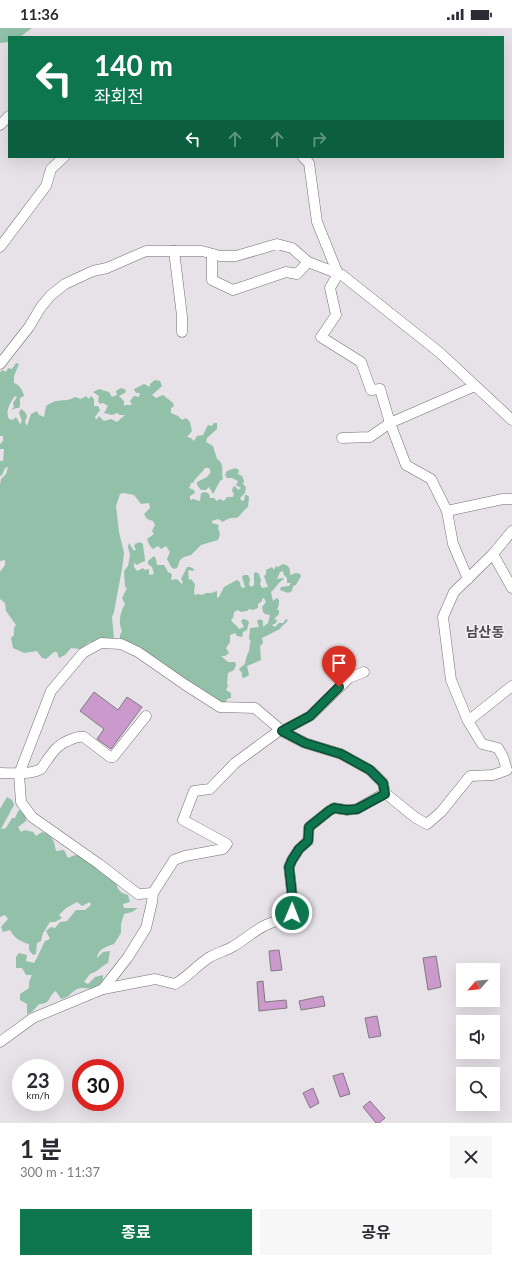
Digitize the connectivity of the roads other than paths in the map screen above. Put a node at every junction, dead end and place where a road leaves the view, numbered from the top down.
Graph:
1 (8, 117) edge
2 (0, 124) edge
3 (63, 158) edge
4 (304, 158) edge
5 (0, 247) edge
6 (174, 251) junction
7 (212, 254) junction
8 (308, 262) junction
9 (338, 274) junction
10 (182, 332) dead end
11 (0, 364) edge
12 (475, 386) junction
13 (512, 420) edge
14 (390, 423) junction
15 (342, 438) dead end
16 (512, 499) edge
17 (447, 511) junction
18 (512, 531) edge
19 (493, 554) junction
20 (468, 579) junction
21 (512, 588) edge
22 (364, 672) dead end
23 (512, 686) edge
24 (146, 716) dead end
25 (468, 721) junction
26 (282, 731) junction
27 (0, 773) edge
28 (19, 774) junction
29 (385, 794) junction
30 (153, 893) junction
31 (103, 989) junction
32 (0, 1042) edge

1 - 2 street
3 - 5 street
4 - 9 street
6 - 7 street
6 - 10 street
6 - 11 street
7 - 8 street
7 - 8 street
8 - 9 street
9 - 12 street
9 - 14 street
12 - 13 street
12 - 14 street
14 - 15 street
14 - 17 street
16 - 17 street
17 - 20 street
18 - 19 street
19 - 20 street
19 - 21 street
20 - 25 street
22 - 26 street
23 - 25 street
24 - 28 street
25 - 29 street
26 - 28 street
26 - 29 street
26 - 30 street
27 - 28 street
28 - 30 street
29 - 31 street
30 - 31 street
31 - 32 street

